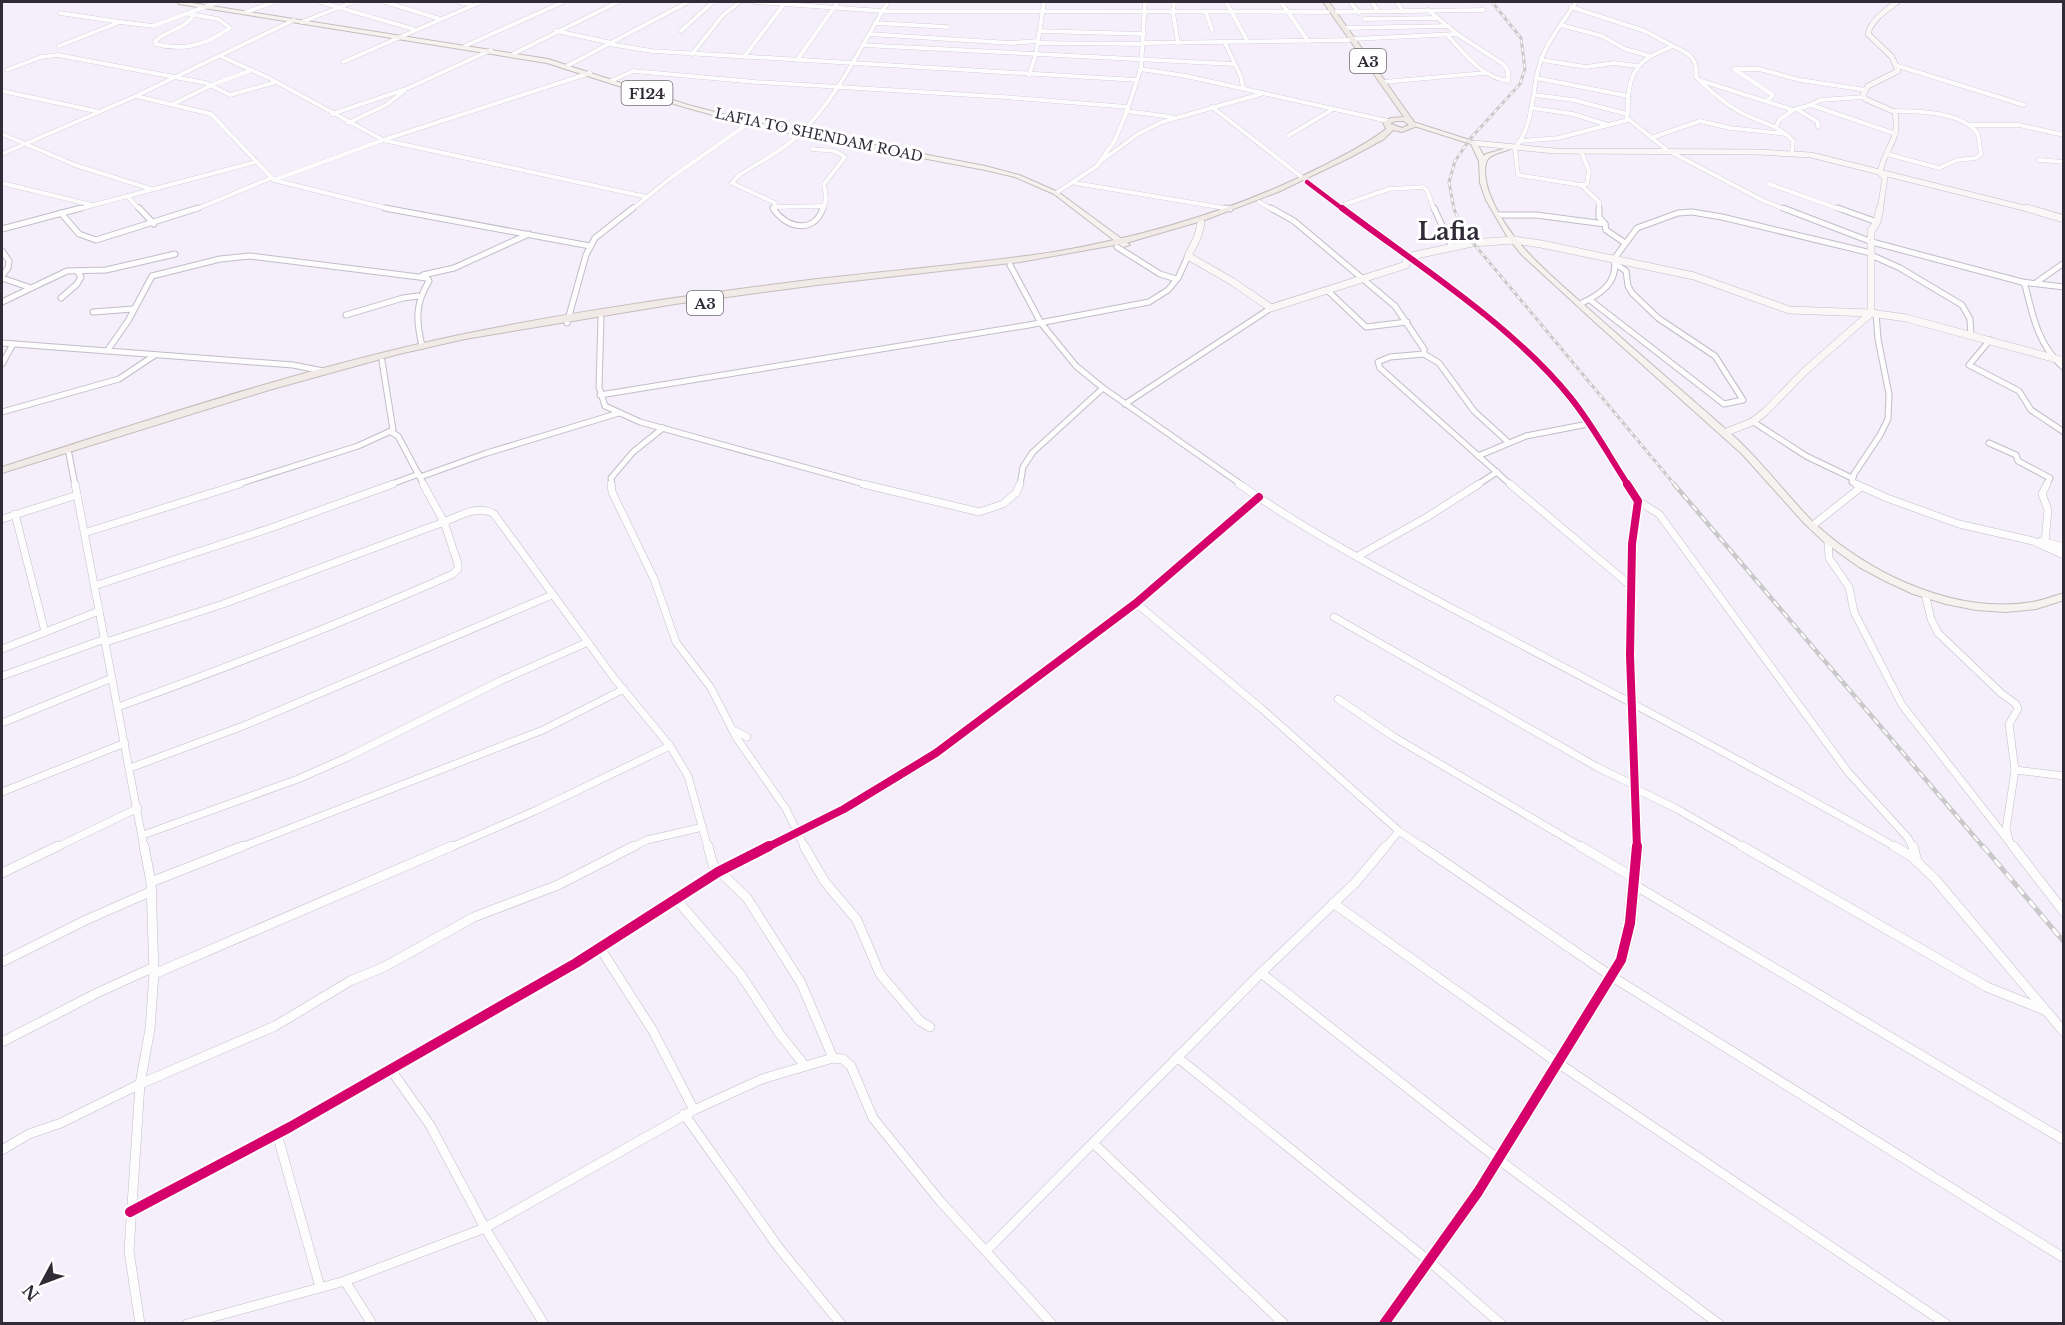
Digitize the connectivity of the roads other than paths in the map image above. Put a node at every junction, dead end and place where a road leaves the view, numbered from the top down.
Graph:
1 (179, 2) edge
2 (218, 2) edge
3 (274, 2) edge
4 (320, 2) edge
5 (352, 2) edge
6 (386, 2) edge
7 (459, 2) edge
8 (481, 2) edge
9 (563, 2) edge
10 (618, 2) edge
11 (688, 2) edge
12 (713, 2) edge
13 (740, 2) edge
14 (754, 2) edge
15 (838, 2) edge
16 (888, 2) edge
17 (1044, 2) edge
18 (1145, 2) edge
19 (1174, 2) edge
20 (1226, 2) edge
21 (1281, 2) edge
22 (1319, 2) edge
23 (1326, 2) edge
24 (1350, 2) edge
25 (1372, 2) edge
26 (1397, 2) edge
27 (1897, 2) edge
28 (786, 3) edge
29 (1573, 3) edge
30 (471, 5) junction
31 (207, 6) junction
32 (338, 7) junction
33 (834, 8) junction
34 (1402, 10) junction
35 (1428, 10) junction
36 (1484, 10) dead end
37 (882, 11) junction
38 (1358, 11) junction
39 (1379, 11) junction
40 (246, 12) junction
41 (1043, 12) junction
42 (1330, 12) junction
43 (60, 13) dead end
44 (1144, 13) junction
45 (1173, 13) junction
46 (1206, 13) junction
47 (1231, 13) junction
48 (1289, 13) junction
49 (192, 14) junction
50 (1437, 18) junction
51 (440, 19) junction
52 (1364, 19) junction
53 (1386, 19) junction
54 (294, 20) junction
55 (302, 21) junction
56 (120, 22) junction
57 (875, 23) junction
58 (1561, 25) junction
59 (1448, 26) junction
60 (948, 27) dead end
61 (1369, 27) junction
62 (1392, 27) junction
63 (1344, 28) junction
64 (413, 29) junction
65 (1212, 30) dead end
66 (556, 31) junction
67 (681, 31) dead end
68 (1040, 31) junction
69 (869, 34) junction
70 (1144, 34) junction
71 (1457, 34) junction
72 (398, 36) junction
73 (1448, 36) junction
74 (1351, 40) junction
75 (1308, 41) junction
76 (1038, 42) junction
77 (1248, 42) junction
78 (1178, 43) junction
79 (1225, 43) junction
80 (610, 44) junction
81 (1144, 44) junction
82 (862, 45) junction
83 (59, 46) dead end
84 (465, 46) junction
85 (1673, 46) junction
86 (491, 50) junction
87 (513, 54) junction
88 (692, 54) junction
89 (1036, 54) junction
90 (220, 56) junction
91 (1650, 56) junction
92 (744, 57) junction
93 (1142, 58) junction
94 (797, 60) junction
95 (1541, 60) junction
96 (343, 62) dead end
97 (851, 63) junction
98 (1233, 64) junction
99 (567, 66) junction
100 (1637, 66) junction
101 (1898, 66) junction
102 (1140, 69) junction
103 (7, 70) dead end
104 (252, 70) junction
105 (590, 73) junction
106 (1485, 73) junction
107 (1029, 75) junction
108 (178, 77) junction
109 (1536, 78) junction
110 (611, 81) junction
111 (1137, 81) junction
112 (1700, 81) junction
113 (276, 82) junction
114 (1383, 82) junction
115 (212, 85) junction
116 (836, 86) junction
117 (1243, 88) junction
118 (406, 89) junction
119 (1866, 90) junction
120 (2, 91) edge
121 (1263, 93) junction
122 (1534, 95) junction
123 (136, 96) junction
124 (1628, 96) junction
125 (1863, 97) junction
126 (1768, 100) junction
127 (173, 104) junction
128 (1810, 105) junction
129 (2024, 105) dead end
130 (1212, 107) junction
131 (1532, 108) junction
132 (1127, 109) junction
133 (1333, 109) junction
134 (1795, 110) junction
135 (1894, 111) junction
136 (100, 112) junction
137 (332, 114) junction
138 (1174, 117) junction
139 (1627, 117) junction
140 (1390, 122) junction
141 (348, 123) junction
142 (749, 123) junction
143 (1608, 125) junction
144 (1971, 125) junction
145 (1409, 126) junction
146 (1776, 127) junction
147 (1818, 127) dead end
148 (2, 134) edge
149 (800, 134) junction
150 (1896, 134) junction
151 (1789, 135) junction
152 (2064, 135) edge
153 (1288, 136) dead end
154 (1651, 138) junction
155 (383, 140) junction
156 (1521, 141) junction
157 (1474, 143) junction
158 (25, 144) junction
159 (1511, 148) junction
160 (812, 149) dead end
161 (1667, 150) junction
162 (1581, 151) junction
163 (1792, 153) junction
164 (2, 154) edge
165 (1887, 154) junction
166 (2039, 160) dead end
167 (1101, 161) junction
168 (256, 162) junction
169 (1483, 162) junction
170 (2064, 162) edge
171 (1880, 173) junction
172 (272, 179) junction
173 (1305, 180) junction
174 (2, 183) edge
175 (1075, 183) junction
176 (1769, 184) dead end
177 (1581, 185) junction
178 (152, 189) junction
179 (1056, 193) junction
180 (126, 196) junction
181 (647, 197) junction
182 (1259, 202) junction
183 (92, 205) junction
184 (825, 206) junction
185 (774, 207) junction
186 (1340, 207) junction
187 (1230, 209) junction
188 (61, 213) junction
189 (1498, 215) junction
190 (2064, 219) edge
191 (1877, 222) junction
192 (1201, 223) junction
193 (154, 224) junction
194 (1605, 224) junction
195 (2, 229) edge
196 (529, 234) junction
197 (1514, 240) junction
198 (1872, 242) junction
199 (1625, 243) junction
200 (1121, 245) junction
201 (590, 246) junction
202 (1452, 247) junction
203 (2, 251) edge
204 (175, 254) dead end
205 (1871, 254) junction
206 (1188, 256) junction
207 (1407, 257) junction
208 (1615, 262) junction
209 (2064, 263) edge
210 (1010, 265) junction
211 (77, 271) junction
212 (442, 272) junction
213 (417, 276) junction
214 (2, 277) edge
215 (1176, 279) junction
216 (1363, 279) junction
217 (429, 281) junction
218 (2022, 282) junction
219 (2037, 282) junction
220 (2064, 287) edge
221 (31, 288) junction
222 (1327, 290) junction
223 (418, 297) junction
224 (61, 298) dead end
225 (1590, 300) junction
226 (2, 302) edge
227 (1580, 304) junction
228 (1271, 308) junction
229 (133, 309) junction
230 (93, 312) dead end
231 (1873, 313) junction
232 (346, 315) dead end
233 (601, 318) junction
234 (567, 320) junction
235 (1407, 322) junction
236 (1041, 323) junction
237 (1971, 335) junction
238 (1990, 340) junction
239 (2, 343) edge
240 (14, 344) junction
241 (422, 346) junction
242 (107, 351) junction
243 (1424, 354) junction
244 (155, 355) junction
245 (2051, 357) junction
246 (382, 361) junction
247 (2064, 361) edge
248 (2, 364) edge
249 (2064, 368) edge
250 (323, 371) junction
251 (1103, 388) junction
252 (600, 396) junction
253 (1125, 404) junction
254 (2, 412) edge
255 (619, 413) junction
256 (1752, 421) junction
257 (1588, 424) junction
258 (663, 428) junction
259 (391, 432) junction
260 (2064, 432) edge
261 (1724, 433) junction
262 (1508, 442) junction
263 (1989, 443) dead end
264 (69, 454) junction
265 (1478, 456) junction
266 (2, 470) edge
267 (1497, 472) junction
268 (420, 475) junction
269 (2, 476) edge
270 (1852, 478) junction
271 (1861, 487) junction
272 (77, 495) junction
273 (1259, 497) junction
274 (1638, 501) junction
275 (15, 514) junction
276 (2, 519) edge
277 (444, 522) junction
278 (1812, 526) junction
279 (84, 533) junction
280 (1828, 540) junction
281 (2033, 541) junction
282 (2045, 542) junction
283 (2064, 547) edge
284 (2064, 555) edge
285 (1358, 556) junction
286 (94, 586) junction
287 (1632, 587) junction
288 (1925, 594) junction
289 (552, 595) junction
290 (2064, 597) edge
291 (1136, 603) junction
292 (99, 611) junction
293 (1334, 617) dead end
294 (45, 632) junction
295 (105, 641) junction
296 (588, 642) junction
297 (2, 650) edge
298 (2, 676) edge
299 (112, 678) junction
300 (624, 688) junction
301 (1338, 699) dead end
302 (1632, 703) junction
303 (118, 707) junction
304 (2, 723) edge
305 (125, 743) junction
306 (670, 746) junction
307 (130, 768) junction
308 (2015, 770) junction
309 (2064, 776) edge
310 (1636, 787) junction
311 (2, 792) edge
312 (138, 808) junction
313 (703, 827) junction
314 (1399, 831) junction
315 (796, 833) junction
316 (143, 835) junction
317 (2010, 846) junction
318 (1917, 861) junction
319 (718, 872) junction
320 (2, 873) edge
321 (1636, 882) junction
322 (151, 887) junction
323 (676, 899) junction
324 (1333, 903) junction
325 (2064, 912) edge
326 (600, 948) junction
327 (2, 962) edge
328 (154, 971) junction
329 (1261, 974) junction
330 (1611, 976) junction
331 (2047, 1011) junction
332 (930, 1027) dead end
333 (2064, 1032) edge
334 (2, 1042) edge
335 (1178, 1057) junction
336 (833, 1058) junction
337 (1558, 1063) junction
338 (805, 1066) junction
339 (391, 1070) junction
340 (140, 1084) junction
341 (689, 1112) junction
342 (277, 1134) junction
343 (2064, 1140) edge
344 (1093, 1143) junction
345 (2, 1150) edge
346 (1498, 1159) junction
347 (130, 1212) junction
348 (485, 1228) junction
349 (986, 1251) junction
350 (2064, 1258) edge
351 (1429, 1261) junction
352 (345, 1281) junction
353 (320, 1287) junction
354 (140, 1323) edge
355 (187, 1323) edge
356 (372, 1323) edge
357 (544, 1323) edge
358 (841, 1323) edge
359 (1052, 1323) edge
360 (1284, 1323) edge
361 (1384, 1323) edge
362 (1501, 1323) edge
363 (1719, 1323) edge
364 (1946, 1323) edge

1 - 31 main road, LAFIA TO SHENDAM ROAD / F124
2 - 31 street
3 - 40 street
4 - 32 street
5 - 32 street
6 - 51 street
7 - 30 street
8 - 30 street
9 - 84 street
10 - 66 street
11 - 80 street
12 - 67 street
13 - 88 street
14 - 28 street
15 - 33 street
16 - 37 street
17 - 41 street
18 - 44 street
19 - 45 street
20 - 47 street
21 - 48 street
22 - 42 highway, A3
23 - 42 highway, A3
24 - 38 street
25 - 39 street
26 - 34 street
27 - 101 street
28 - 33 street
28 - 92 street
29 - 58 street
29 - 85 street
30 - 51 street
31 - 40 main road, LAFIA TO SHENDAM ROAD / F124
31 - 49 street
32 - 55 street
32 - 64 street
33 - 37 street
33 - 94 street
34 - 35 street
34 - 39 street
35 - 36 street
35 - 50 street
37 - 41 street
37 - 57 street
38 - 39 street
38 - 42 street
38 - 52 street
39 - 53 street
40 - 54 main road, LAFIA TO SHENDAM ROAD / F124
41 - 44 street
41 - 68 street
42 - 48 street
42 - 63 highway, A3
42 - 74 highway, A3
43 - 56 street
44 - 45 street
44 - 70 street
45 - 46 street
45 - 78 street
46 - 47 street
46 - 65 street
47 - 48 street
47 - 77 street
48 - 75 street
49 - 49 street
49 - 56 street
50 - 53 street
50 - 59 street
51 - 64 street
52 - 53 street
52 - 61 street
53 - 62 street
54 - 55 main road, LAFIA TO SHENDAM ROAD / F124
54 - 90 street
55 - 72 main road, LAFIA TO SHENDAM ROAD / F124
56 - 83 street
57 - 60 street
57 - 69 street
58 - 91 street
58 - 95 street
59 - 62 street
59 - 71 street
61 - 62 street
61 - 63 street
63 - 74 highway, A3
64 - 72 street
66 - 80 street
66 - 87 street
68 - 70 street
68 - 76 street
69 - 76 street
69 - 82 street
70 - 81 street
71 - 73 street
71 - 106 street
72 - 84 main road, LAFIA TO SHENDAM ROAD / F124
72 - 96 street
73 - 74 street
73 - 106 street
74 - 75 street
74 - 114 highway, A3
74 - 140 highway, A3
75 - 77 street
76 - 81 street
76 - 89 street
77 - 79 street
78 - 79 street
78 - 81 street
79 - 98 street
80 - 88 street
80 - 99 street
81 - 93 street
82 - 89 street
82 - 97 street
84 - 86 main road, LAFIA TO SHENDAM ROAD / F124
85 - 91 street
85 - 112 street
86 - 87 main road, LAFIA TO SHENDAM ROAD / F124
86 - 118 street
87 - 99 main road, LAFIA TO SHENDAM ROAD / F124
88 - 92 street
89 - 93 street
89 - 107 street
90 - 104 street
90 - 108 street
91 - 100 street
92 - 94 street
93 - 98 street
93 - 102 street
94 - 97 street
95 - 100 street
95 - 109 street
97 - 107 street
97 - 116 street
98 - 117 street
99 - 105 main road, LAFIA TO SHENDAM ROAD / F124
100 - 124 street
101 - 119 street
101 - 129 street
102 - 111 street
102 - 117 street
103 - 108 street
104 - 113 street
104 - 115 street
105 - 110 main road, LAFIA TO SHENDAM ROAD / F124
105 - 155 street
106 - 114 street
107 - 111 street
108 - 115 street
108 - 123 street
109 - 122 street
109 - 124 street
110 - 116 street
110 - 142 main road, LAFIA TO SHENDAM ROAD / F124
111 - 132 street
112 - 126 street
112 - 146 street
113 - 115 street
113 - 137 street
114 - 145 highway, A3
115 - 127 street
116 - 132 street
116 - 149 street
117 - 121 street
118 - 137 street
118 - 141 street
119 - 125 street
119 - 126 street
120 - 136 street
121 - 130 street
121 - 133 street
122 - 131 street
122 - 139 street
123 - 127 street
123 - 136 street
124 - 139 street
125 - 128 street
125 - 135 street
126 - 134 street
127 - 168 street
128 - 134 street
128 - 150 street
130 - 138 street
130 - 173 street
131 - 143 street
131 - 156 street
132 - 138 street
132 - 167 street
133 - 140 street
133 - 153 street
134 - 146 street
134 - 147 street
135 - 144 street
135 - 150 street
136 - 158 street
137 - 141 street
138 - 167 street
139 - 143 street
139 - 154 street
140 - 145 highway
140 - 173 highway, A3
141 - 155 street
142 - 149 main road, LAFIA TO SHENDAM ROAD / F124
142 - 181 street
143 - 156 street
144 - 152 street
144 - 165 street
145 - 157 main road
145 - 173 highway, A3
146 - 151 street
148 - 158 street
149 - 179 main road, LAFIA TO SHENDAM ROAD / F124
149 - 185 street
150 - 165 street
151 - 154 street
151 - 163 street
154 - 161 street
155 - 172 street
155 - 181 street
156 - 159 street
157 - 159 street
157 - 169 main road
158 - 164 street
158 - 178 street
159 - 162 street
159 - 169 main road
159 - 177 street
160 - 184 street
161 - 162 street
161 - 163 street
161 - 198 street
162 - 177 street
163 - 171 street
165 - 171 street
166 - 170 street
167 - 175 street
168 - 172 street
168 - 178 street
169 - 189 main road
171 - 190 street
171 - 191 street
172 - 193 street
172 - 196 street
173 - 182 highway, A3
173 - 186 street
173 - 187 highway, A3
174 - 183 street
175 - 179 street
175 - 187 street
176 - 191 street
177 - 194 street
178 - 180 street
179 - 200 main road, LAFIA TO SHENDAM ROAD / F124
180 - 183 street
180 - 193 street
181 - 201 street
182 - 192 highway, A3
182 - 216 street
183 - 188 street
184 - 185 street
184 - 185 street
186 - 202 street
186 - 207 street
187 - 200 highway, A3
188 - 193 street
188 - 195 street
189 - 194 street
189 - 197 main road
191 - 198 street
192 - 200 highway, A3
192 - 206 street
194 - 199 street
196 - 201 street
196 - 212 street
197 - 202 street
197 - 208 street
197 - 227 main road
198 - 205 street
198 - 218 street
199 - 205 street
199 - 208 street
200 - 210 highway, A3
200 - 215 street
200 - 234 highway, A3
201 - 234 street
202 - 207 street
203 - 214 street
204 - 211 street
205 - 231 street
205 - 237 street
206 - 215 street
206 - 228 street
207 - 216 street
207 - 257 street
208 - 225 street
208 - 225 street
208 - 231 street
209 - 219 street
210 - 233 highway, A3
210 - 236 street
211 - 221 street
211 - 224 street
212 - 213 street
212 - 217 street
213 - 217 street
213 - 229 street
214 - 221 street
215 - 236 street
216 - 222 street
216 - 235 street
217 - 223 street
218 - 219 street
218 - 245 street
219 - 220 street
221 - 226 street
222 - 228 street
222 - 235 street
223 - 232 street
223 - 241 street
225 - 227 street
227 - 261 main road
228 - 253 street
229 - 230 street
229 - 242 street
231 - 237 street
231 - 256 street
231 - 270 street
233 - 234 highway, A3
233 - 252 street
234 - 241 highway, A3
234 - 246 highway, A3
235 - 243 street
236 - 251 street
236 - 252 street
237 - 238 street
238 - 245 street
238 - 260 street
239 - 240 street
240 - 242 street
240 - 248 street
241 - 250 highway, A3
242 - 244 street
243 - 262 street
243 - 265 street
244 - 250 street
244 - 254 street
245 - 247 street
245 - 249 street
246 - 259 street
246 - 264 highway, A3
250 - 266 highway, A3
251 - 253 street
251 - 258 street
252 - 255 street
253 - 273 street
255 - 258 street
255 - 268 street
256 - 261 street
256 - 270 street
257 - 262 street
257 - 274 street
258 - 315 street
259 - 268 street
259 - 279 street
261 - 278 main road
262 - 265 street
263 - 282 street
264 - 269 highway, A3
264 - 272 street
265 - 267 street
267 - 285 street
267 - 287 street
268 - 277 street
268 - 286 street
270 - 271 street
271 - 278 street
271 - 281 street
272 - 275 street
272 - 279 street
273 - 285 street
273 - 291 street
274 - 287 street
274 - 318 street
275 - 276 street
275 - 294 street
277 - 289 street
277 - 295 street
277 - 303 street
278 - 280 main road
279 - 286 street
280 - 288 main road
280 - 317 street
281 - 282 street
281 - 284 street
282 - 283 street
285 - 302 street
286 - 292 street
287 - 302 street
288 - 290 main road
288 - 308 street
289 - 296 street
289 - 307 street
291 - 314 street
291 - 315 street
292 - 294 street
292 - 295 street
293 - 310 street
294 - 297 street
295 - 298 street
295 - 299 street
296 - 300 street
296 - 316 street
299 - 303 street
299 - 304 street
300 - 306 street
300 - 322 street
301 - 321 street
302 - 310 street
302 - 318 street
303 - 305 street
305 - 307 street
305 - 311 street
306 - 313 street
306 - 328 street
307 - 312 street
308 - 309 street
308 - 317 street
310 - 321 street
310 - 331 street
312 - 316 street
312 - 320 street
313 - 319 street
313 - 340 street
314 - 324 street
314 - 330 street
315 - 319 street
315 - 332 street
316 - 322 street
317 - 325 street
318 - 331 street
319 - 323 street
319 - 336 street
321 - 330 street
321 - 343 street
322 - 327 street
322 - 328 street
323 - 326 street
323 - 338 street
324 - 329 street
324 - 337 street
326 - 339 street
326 - 341 street
328 - 334 street
328 - 340 street
329 - 335 street
329 - 346 street
330 - 337 street
330 - 350 street
331 - 333 street
335 - 344 street
335 - 351 street
336 - 338 street
336 - 349 street
337 - 346 street
337 - 364 street
338 - 341 street
339 - 342 street
339 - 348 street
340 - 345 street
340 - 347 street
341 - 348 street
341 - 358 street
342 - 347 street
342 - 353 street
344 - 349 street
344 - 360 street
346 - 351 street
346 - 363 street
347 - 354 street
348 - 352 street
348 - 357 street
349 - 359 street
351 - 361 street
351 - 362 street
352 - 353 street
352 - 356 street
353 - 355 street

